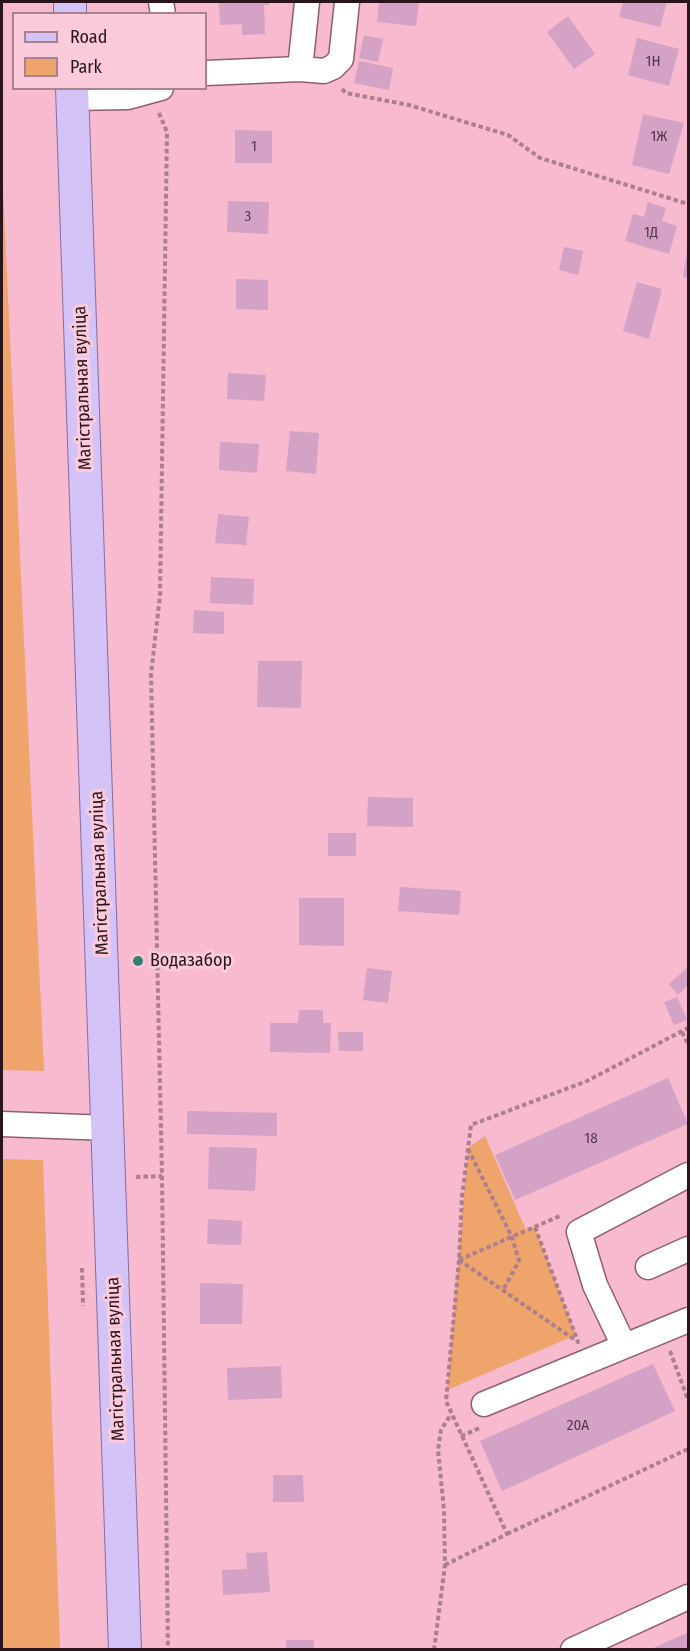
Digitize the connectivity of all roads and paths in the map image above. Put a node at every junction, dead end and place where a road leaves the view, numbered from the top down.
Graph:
1 (307, 2) edge
2 (347, 2) edge
3 (300, 69) junction
4 (324, 71) junction
5 (207, 73) edge
6 (156, 91) edge
7 (72, 93) edge
8 (688, 204) edge
9 (688, 1028) edge
10 (682, 1032) junction
11 (688, 1044) edge
12 (2, 1124) edge
13 (109, 1128) junction
14 (468, 1148) junction
15 (688, 1175) edge
16 (162, 1176) junction
17 (128, 1177) dead end
18 (512, 1237) junction
19 (688, 1249) edge
20 (459, 1260) junction
21 (648, 1267) dead end
22 (503, 1290) junction
23 (688, 1320) edge
24 (666, 1342) dead end
25 (624, 1346) junction
26 (688, 1400) edge
27 (484, 1404) dead end
28 (452, 1413) junction
29 (688, 1449) edge
30 (507, 1534) junction
31 (444, 1565) junction
32 (688, 1597) edge
33 (125, 1650) edge
34 (168, 1650) edge
35 (434, 1650) edge
36 (573, 1650) edge

1 - 3 lane
2 - 4 lane
3 - 4 lane
3 - 5 lane
4 - 8 path
6 - 7 lane
6 - 16 path
7 - 13 main road, Магістральная вуліца
9 - 10 path
10 - 11 path
10 - 14 path
12 - 13 lane
13 - 33 main road, Магістральная вуліца
14 - 18 path
14 - 20 path
15 - 25 lane
16 - 17 path
16 - 34 path
18 - 20 path
18 - 22 path
18 - 22 path
19 - 21 lane
20 - 22 path
20 - 28 path
23 - 25 lane
24 - 26 path
25 - 27 lane
28 - 30 path
28 - 31 path
29 - 30 path
30 - 31 path
31 - 35 path
32 - 36 lane

